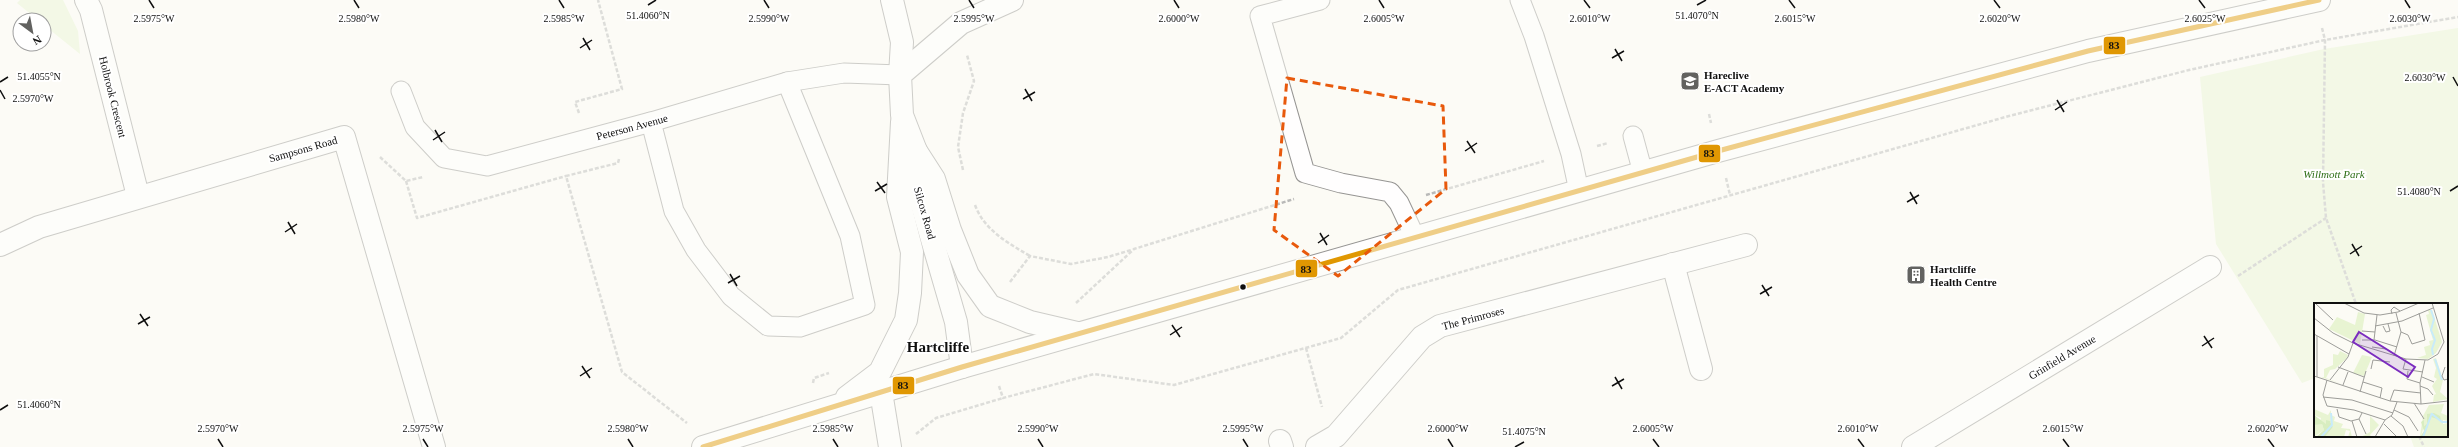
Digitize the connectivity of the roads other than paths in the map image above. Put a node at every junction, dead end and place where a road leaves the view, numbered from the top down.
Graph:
1 (86, 0) edge
2 (892, 0) edge
3 (1012, 0) edge
4 (1320, 0) edge
5 (1520, 0) edge
6 (2317, 0) edge
7 (900, 75) junction
8 (787, 82) junction
9 (401, 91) dead end
10 (902, 115) junction
11 (651, 122) junction
12 (1633, 136) road end
13 (916, 151) junction
14 (1643, 172) junction
15 (1579, 191) junction
16 (138, 196) junction
17 (1415, 237) junction
18 (0, 245) edge
19 (1746, 245) dead end
20 (1674, 264) junction
21 (2210, 267) road end
22 (1079, 333) junction
23 (962, 367) junction
24 (1701, 369) dead end
25 (881, 392) junction
26 (833, 407) junction
27 (1324, 443) edge
28 (890, 444) edge
29 (708, 445) edge
30 (434, 447) edge
31 (1913, 447) edge

1 - 16 street, Holbrook Crescent
2 - 7 street, Silcox Road
3 - 7 street
4 - 17 lane
5 - 15 lane
6 - 14 street
7 - 8 lane, Peterson Avenue
7 - 10 street, Silcox Road
8 - 11 lane, Peterson Avenue
8 - 11 lane
9 - 11 lane, Peterson Avenue
10 - 13 street, Silcox Road
10 - 26 street
12 - 14 lane
13 - 22 street
13 - 23 street, Silcox Road
14 - 15 street
15 - 17 street
16 - 18 street, Sampsons Road
16 - 30 street, Sampsons Road
17 - 22 street
19 - 20 street, The Primroses
20 - 24 street
20 - 27 street, The Primroses
21 - 31 street, Grinfield Avenue
22 - 23 street
23 - 25 street
25 - 26 street
25 - 28 street
26 - 29 street

